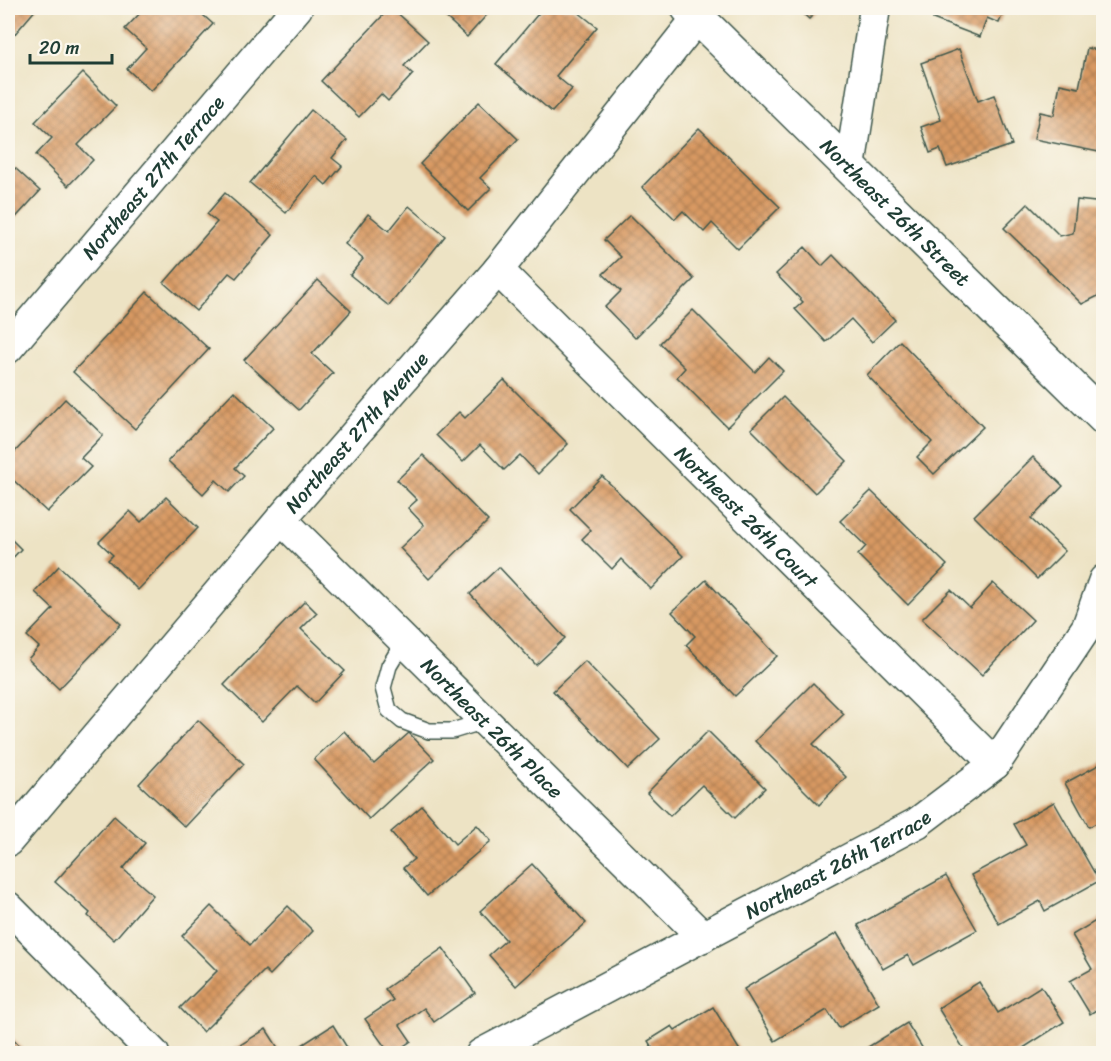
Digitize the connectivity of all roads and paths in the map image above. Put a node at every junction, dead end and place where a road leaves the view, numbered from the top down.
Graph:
1 (297, 8) edge
2 (875, 8) edge
3 (693, 12) edge
4 (850, 167) junction
5 (498, 270) junction
6 (8, 348) edge
7 (1104, 418) edge
8 (281, 519) junction
9 (1104, 580) edge
10 (404, 641) junction
11 (485, 721) junction
12 (994, 764) junction
13 (8, 841) edge
14 (8, 907) edge
15 (703, 936) junction
16 (154, 1053) edge
17 (481, 1053) edge

1 - 6 street, Northeast 27th Terrace
2 - 4 street
3 - 4 street, Northeast 26th Street
3 - 5 street, Northeast 27th Avenue
4 - 7 street, Northeast 26th Street
5 - 8 street, Northeast 27th Avenue
5 - 12 street, Northeast 26th Court
8 - 10 street, Northeast 26th Place
8 - 13 street, Northeast 27th Avenue
9 - 12 street, Northeast 26th Terrace
10 - 11 street, Northeast 26th Place
10 - 11 lane
11 - 15 street, Northeast 26th Place
12 - 15 street, Northeast 26th Terrace
14 - 16 street
15 - 17 street, Northeast 26th Terrace

